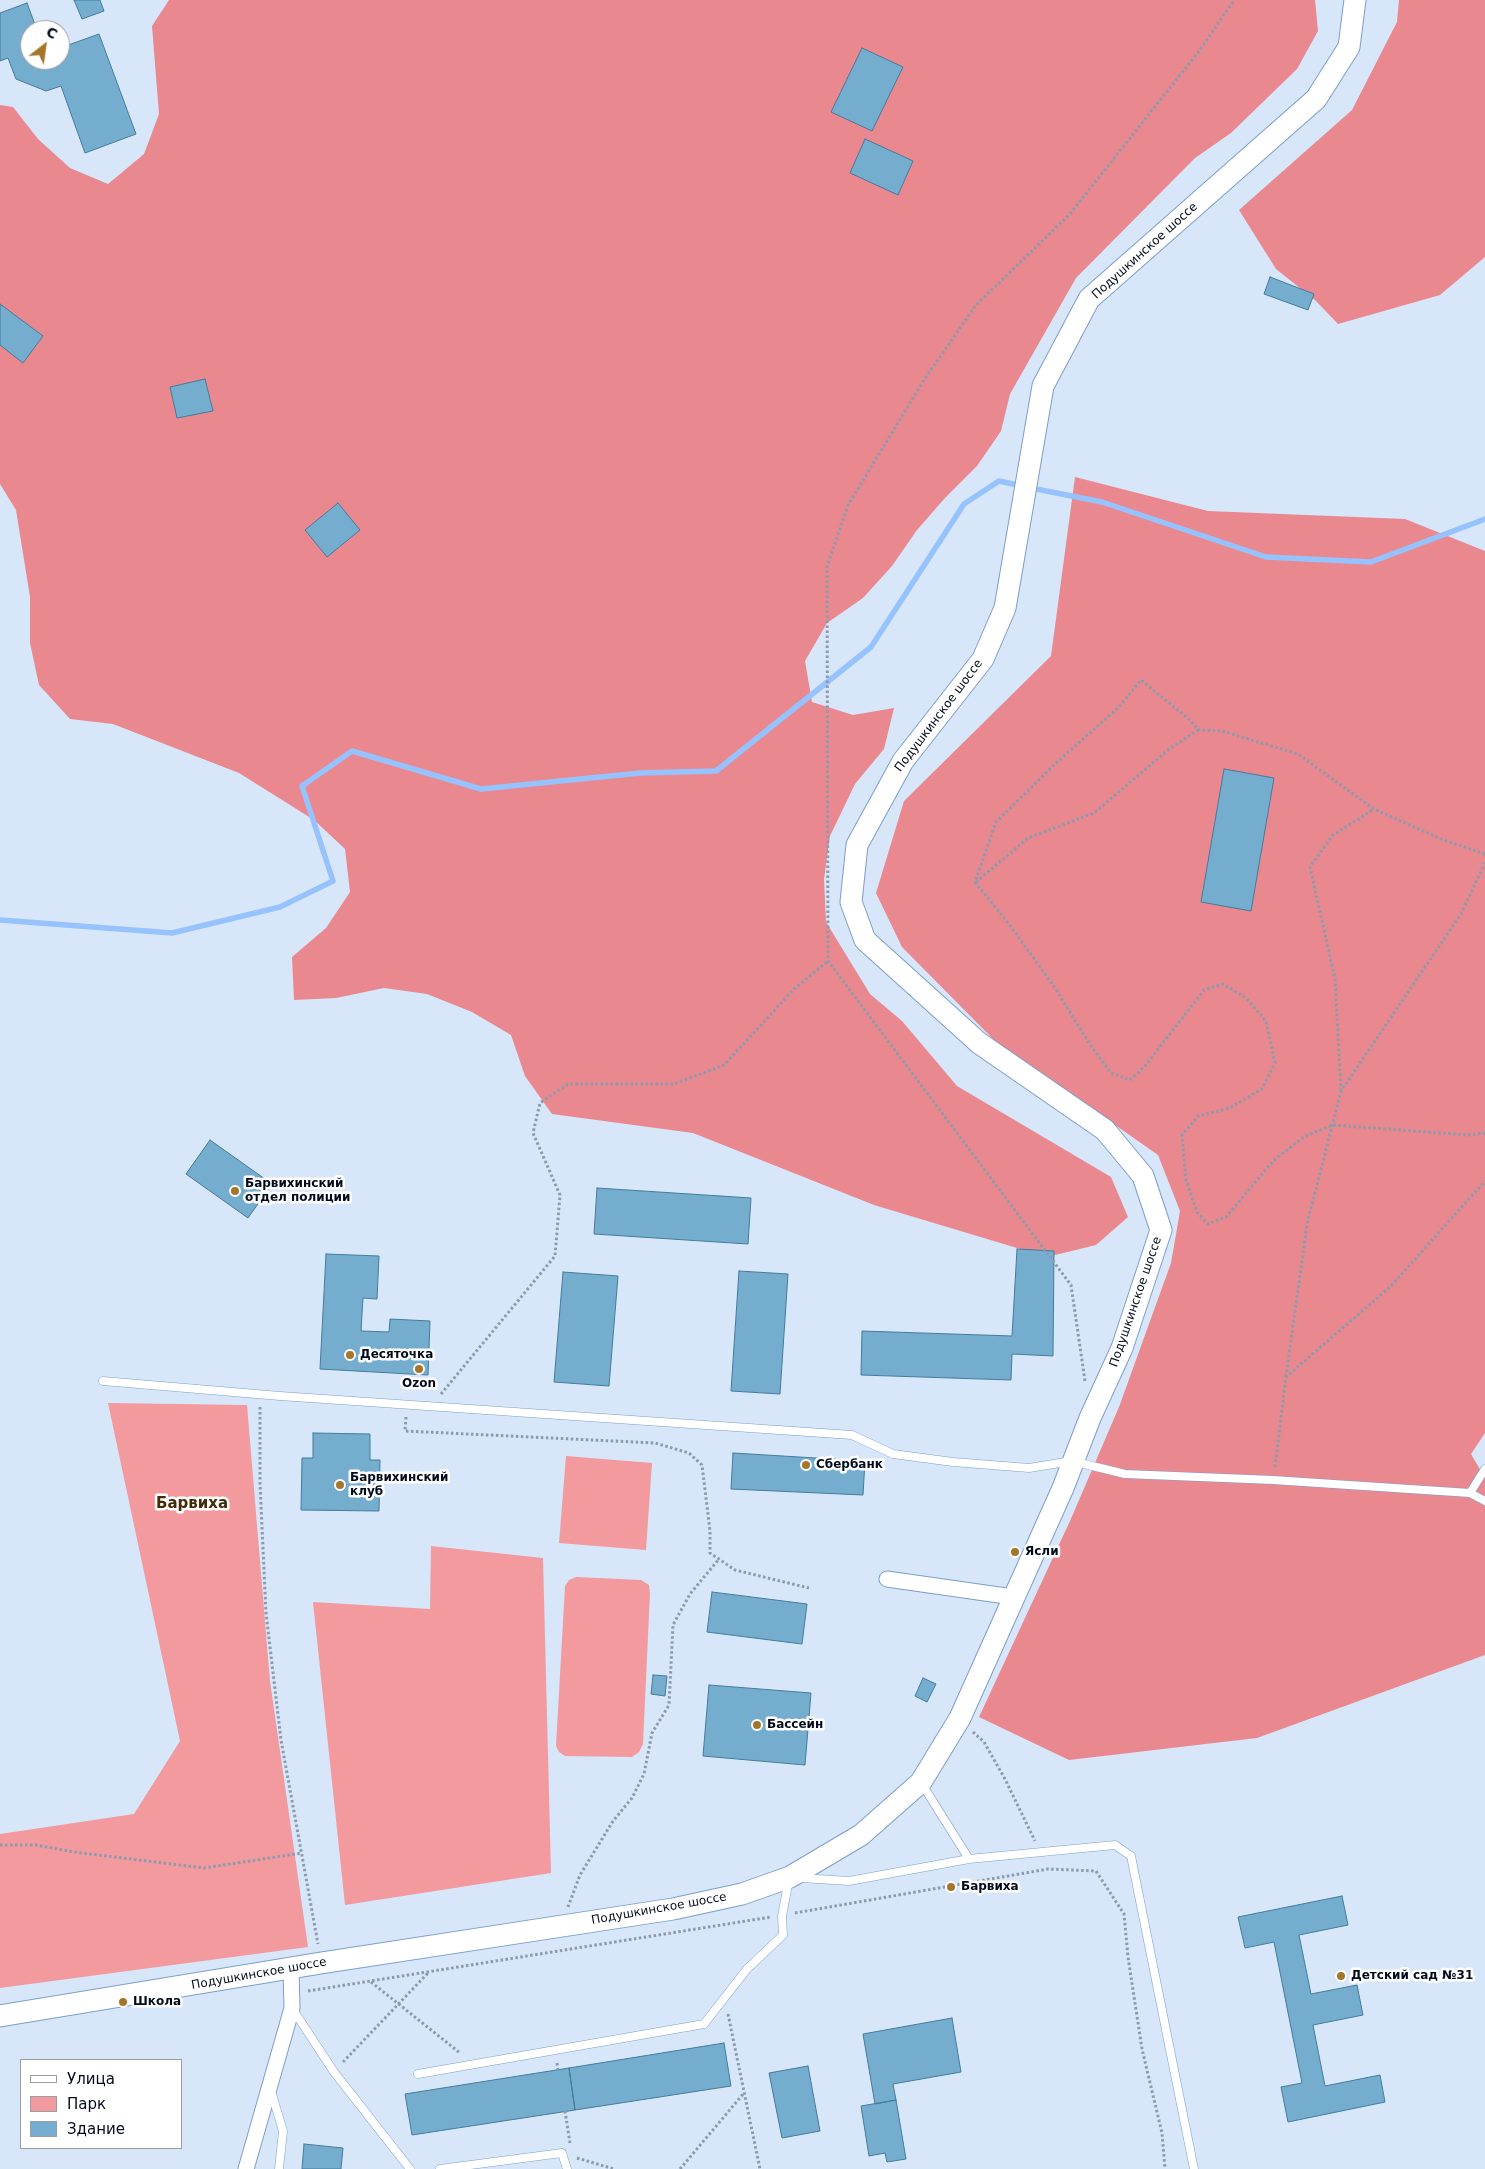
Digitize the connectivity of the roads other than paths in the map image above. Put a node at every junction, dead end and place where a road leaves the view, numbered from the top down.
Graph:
1 (1355, 0) edge
2 (103, 1381) dead end
3 (1072, 1461) junction
4 (1485, 1469) edge
5 (1470, 1493) junction
6 (1485, 1501) edge
7 (887, 1579) dead end
8 (1013, 1597) junction
9 (920, 1782) junction
10 (969, 1859) junction
11 (790, 1877) junction
12 (291, 1969) junction
13 (293, 2000) junction
14 (0, 2016) edge
15 (418, 2074) dead end
16 (270, 2087) junction
17 (246, 2169) edge
18 (279, 2169) edge
19 (410, 2169) edge
20 (440, 2169) edge
21 (568, 2169) edge
22 (1194, 2169) edge

1 - 3 main road, Подушкинское шоссе
2 - 3 lane
3 - 5 lane
3 - 8 main road, Подушкинское шоссе
4 - 5 lane
5 - 6 lane
7 - 8 street
8 - 9 main road, Подушкинское шоссе
9 - 10 lane
9 - 11 main road, Подушкинское шоссе
10 - 11 lane
10 - 22 lane
11 - 12 main road, Подушкинское шоссе
11 - 15 lane
12 - 13 street
12 - 14 main road, Подушкинское шоссе
13 - 16 street
13 - 19 lane
16 - 17 street
16 - 18 lane
20 - 21 lane

